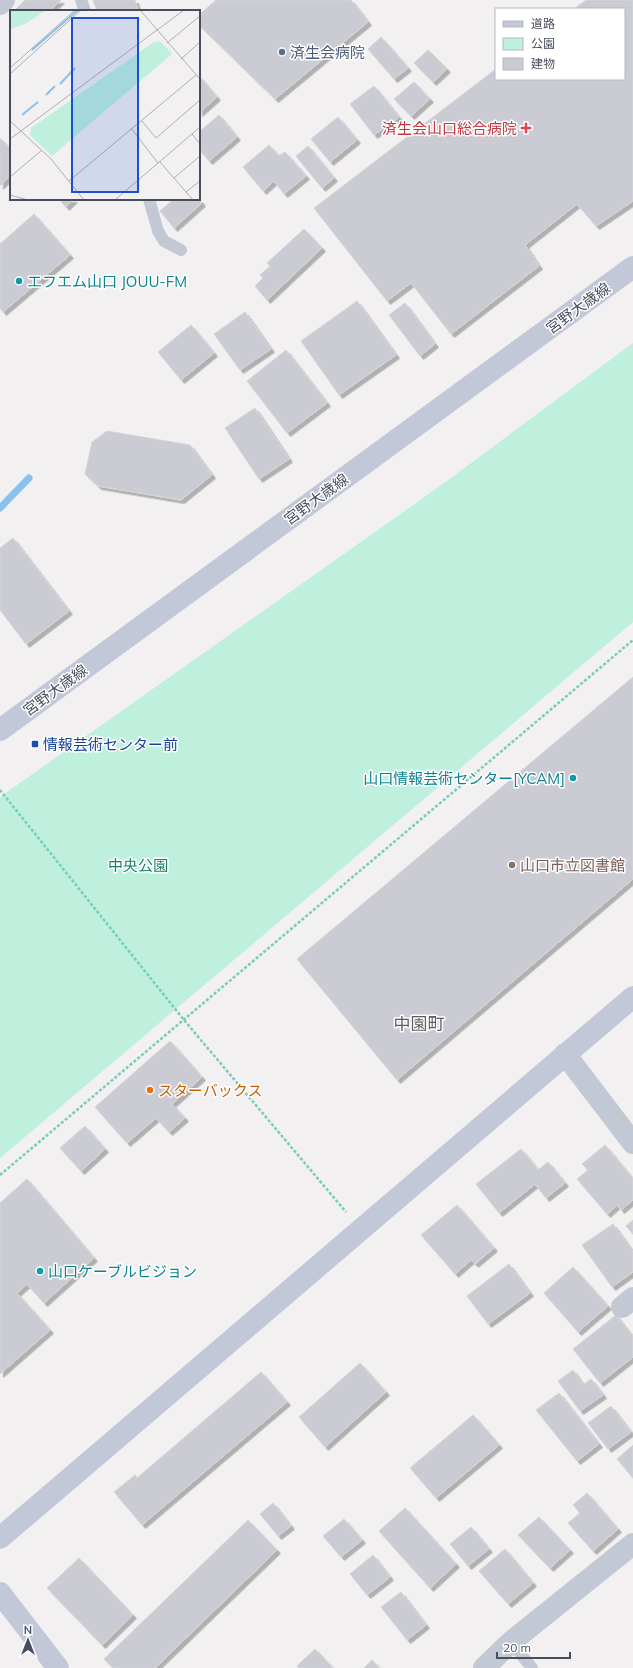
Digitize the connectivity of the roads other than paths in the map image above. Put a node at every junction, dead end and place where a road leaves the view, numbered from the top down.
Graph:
1 (4, 0) edge
2 (81, 0) edge
3 (0, 4) edge
4 (85, 10) edge
5 (149, 200) edge
6 (181, 250) dead end
7 (633, 268) edge
8 (0, 730) edge
9 (633, 998) edge
10 (565, 1054) junction
11 (633, 1143) edge
12 (0, 1538) edge
13 (633, 1544) edge
14 (1, 1598) edge
15 (511, 1642) junction
16 (58, 1668) edge
17 (484, 1668) edge
18 (532, 1668) edge

1 - 3 street
2 - 4 lane
5 - 6 lane
7 - 8 street, 宮野大歳線
9 - 10 street
10 - 11 street
10 - 12 street
13 - 15 street
14 - 16 street
15 - 17 street
15 - 18 lane

